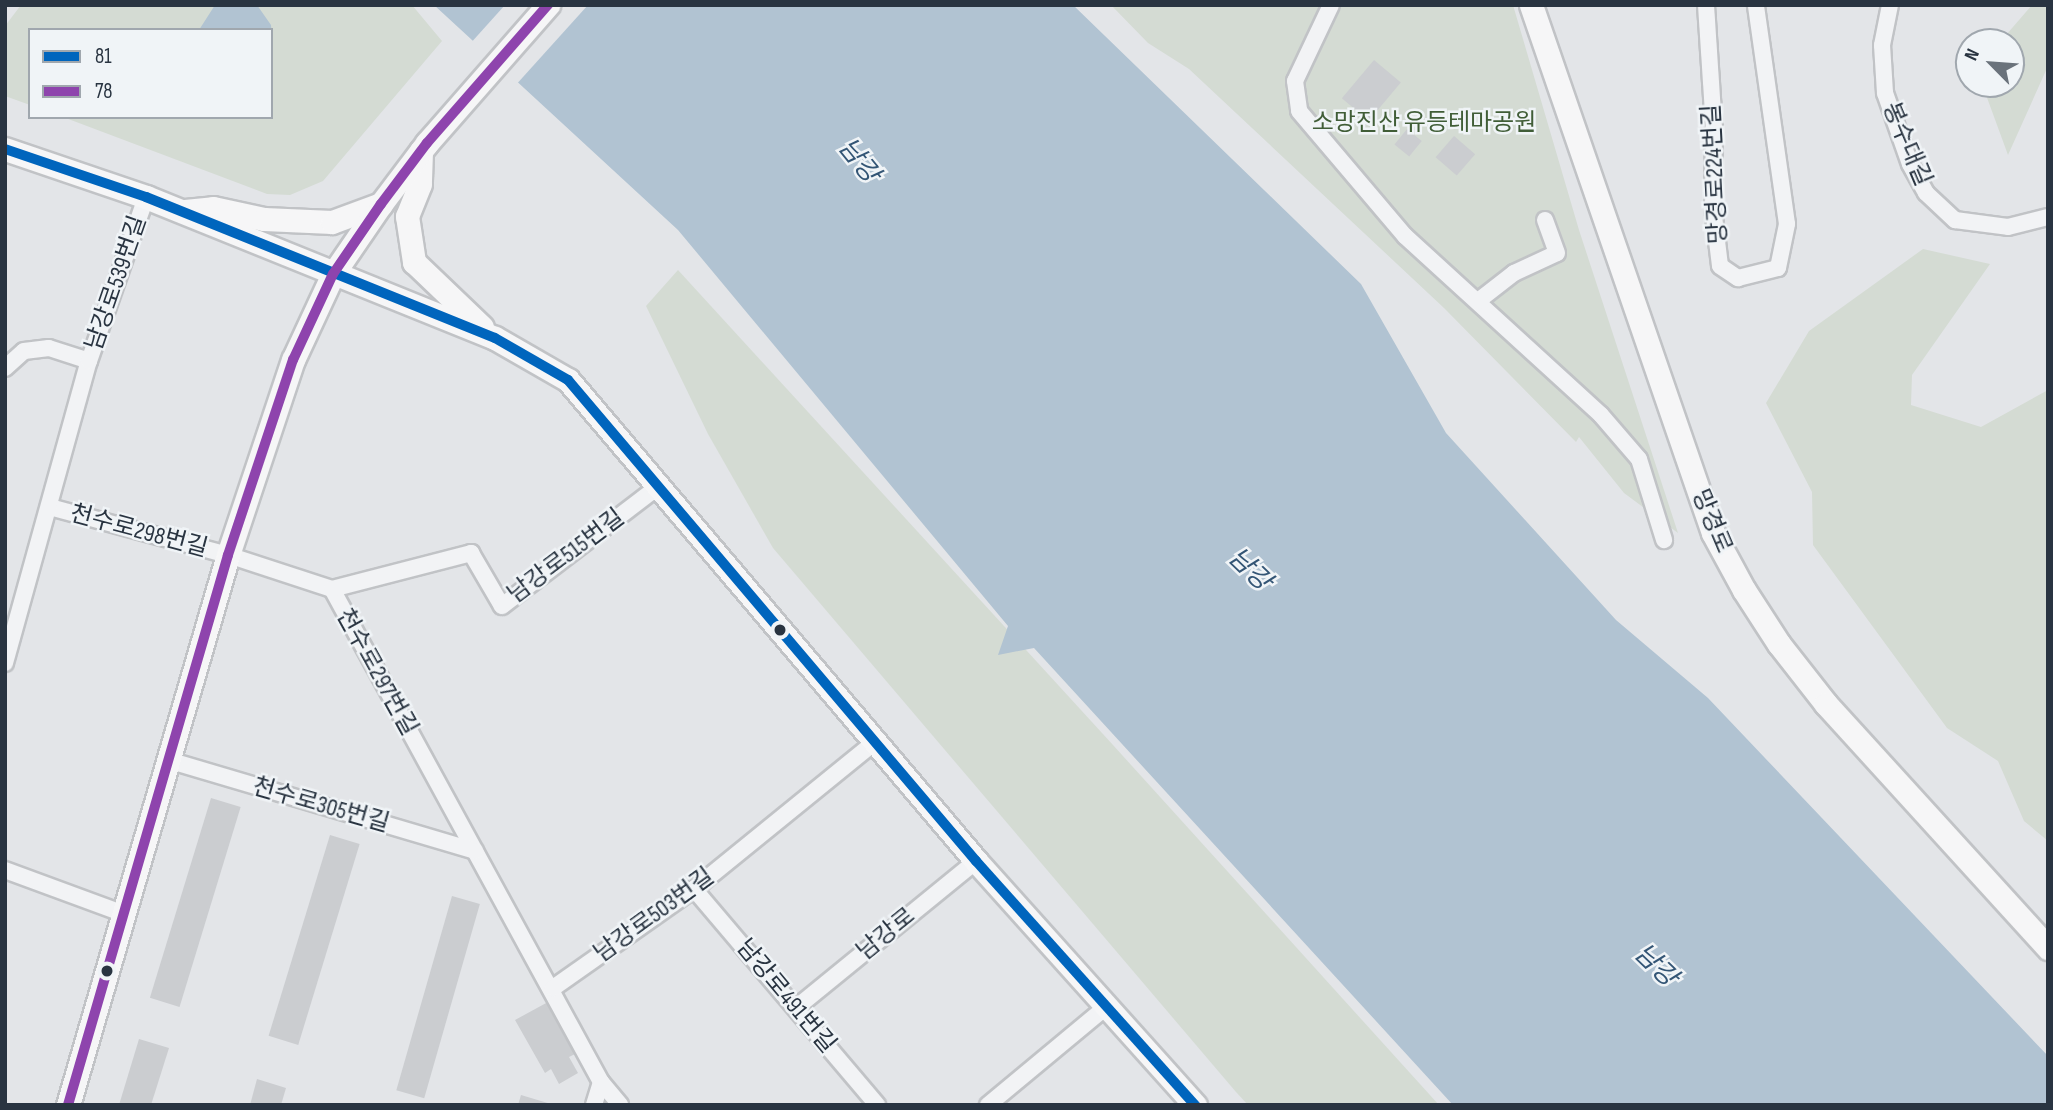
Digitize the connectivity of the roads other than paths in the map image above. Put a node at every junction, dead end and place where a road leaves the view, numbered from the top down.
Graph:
1 (548, 5) edge
2 (1331, 5) edge
3 (1531, 5) edge
4 (1706, 5) edge
5 (1756, 5) edge
6 (1890, 5) edge
7 (424, 147) junction
8 (5, 149) edge
9 (146, 197) junction
10 (381, 204) junction
11 (180, 211) junction
12 (2048, 217) edge
13 (1545, 220) dead end
14 (333, 274) junction
15 (1478, 301) junction
16 (495, 338) junction
17 (89, 361) junction
18 (5, 368) edge
19 (659, 486) junction
20 (50, 507) junction
21 (1664, 540) dead end
22 (228, 555) junction
23 (332, 589) junction
24 (5, 663) edge
25 (876, 742) junction
26 (168, 760) junction
27 (475, 851) junction
28 (976, 861) junction
29 (5, 870) edge
30 (694, 888) junction
31 (122, 913) junction
32 (2048, 948) edge
33 (553, 988) junction
34 (1106, 1007) junction
35 (796, 1008) junction
36 (601, 1082) junction
37 (68, 1105) edge
38 (594, 1105) edge
39 (620, 1105) edge
40 (877, 1105) edge
41 (988, 1105) edge
42 (1195, 1105) edge

1 - 7 street
2 - 15 street
3 - 32 street, 망경로
4 - 5 street, 망경로224번길
6 - 12 street, 봉수대길
7 - 10 street
7 - 16 street
8 - 9 street
9 - 11 street
9 - 17 street, 남강로539번길
10 - 11 street
10 - 14 street
11 - 14 street
13 - 15 street
14 - 16 street
14 - 22 street
15 - 21 street
16 - 19 street
17 - 18 street, 남강로539번길
17 - 20 street, 천수로298번길
19 - 23 street, 남강로515번길
19 - 25 street
20 - 22 street, 천수로298번길
20 - 24 street, 천수로298번길
22 - 23 street, 천수로297번길
22 - 26 street
23 - 27 street, 천수로297번길
25 - 28 street
25 - 30 street, 남강로503번길
26 - 27 street, 천수로305번길
26 - 31 street
27 - 33 street
28 - 34 street
28 - 35 street, 남강로
29 - 31 street
30 - 33 street, 남강로503번길
30 - 35 street, 남강로491번길
31 - 37 street
33 - 36 street
34 - 41 street
34 - 42 street
35 - 40 street, 남강로491번길
36 - 38 street
36 - 39 street

